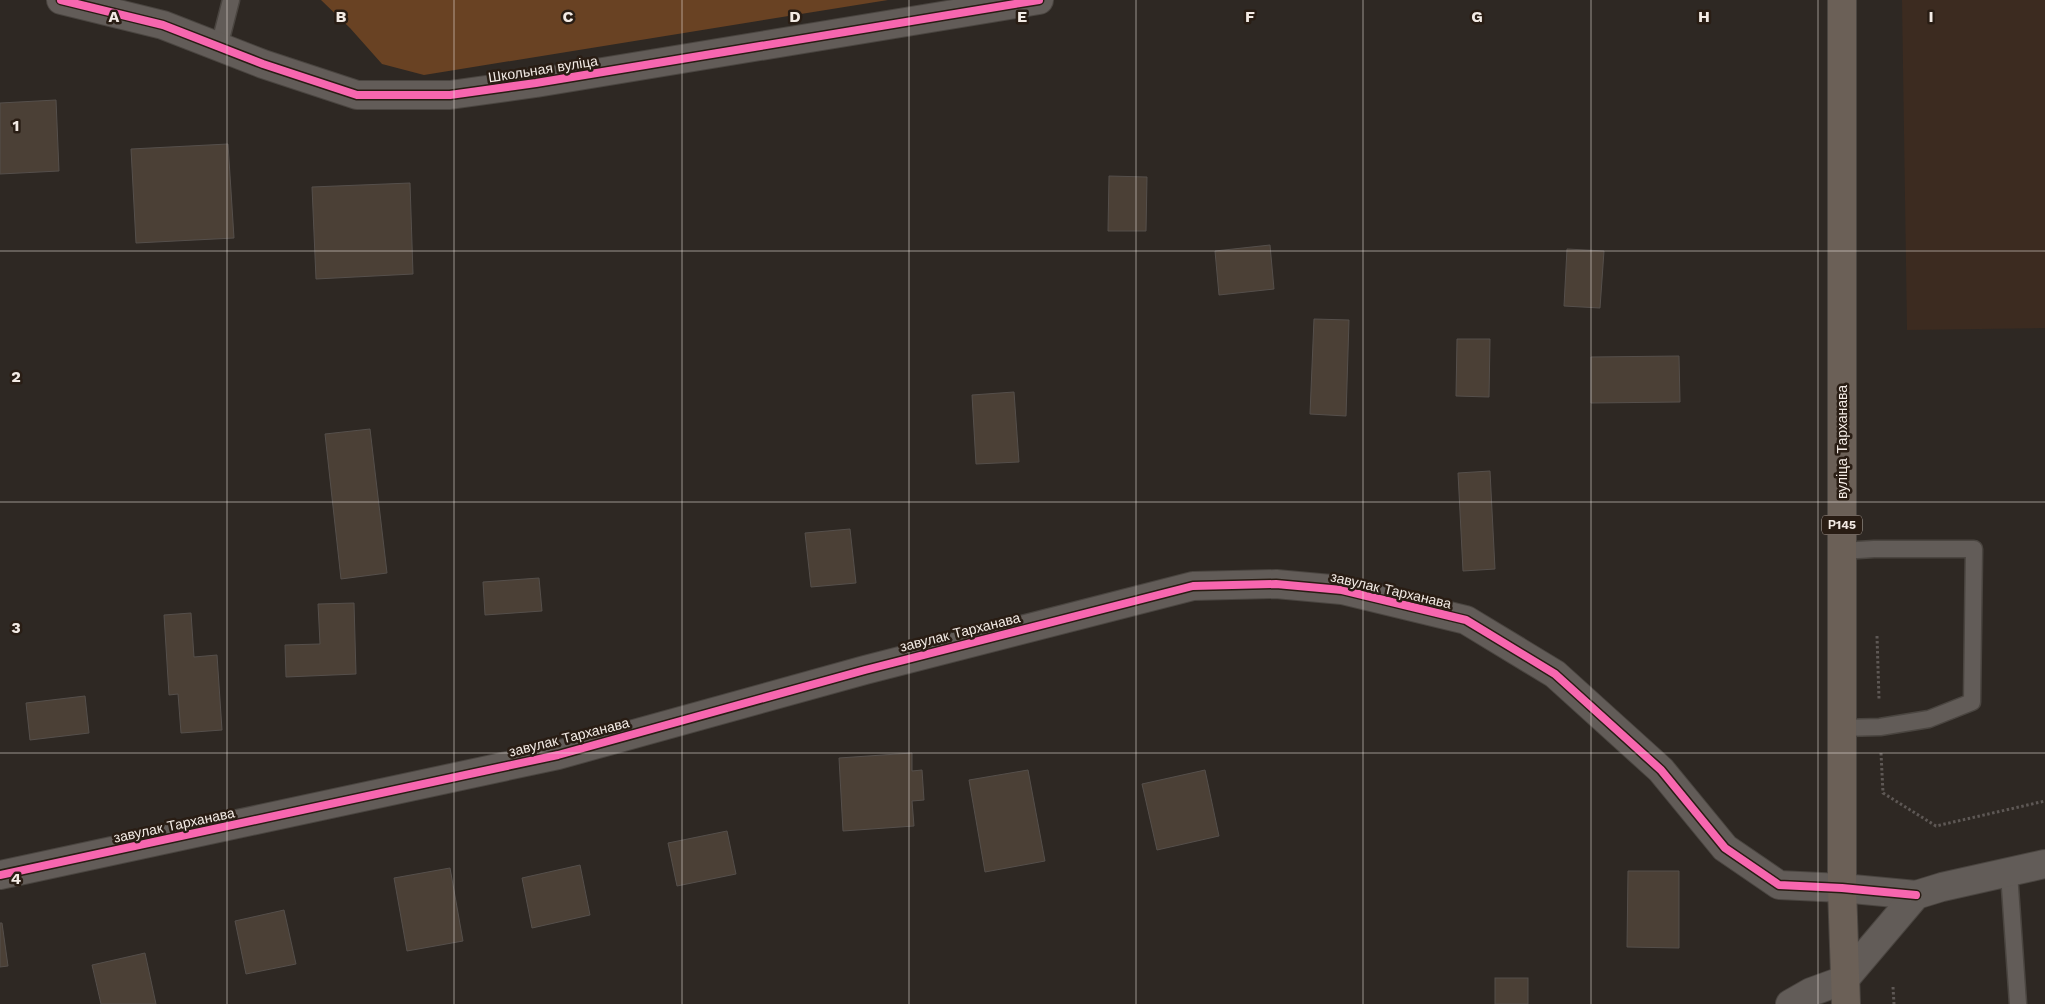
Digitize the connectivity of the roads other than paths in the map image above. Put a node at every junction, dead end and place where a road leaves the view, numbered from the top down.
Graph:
1 (61, 0) edge
2 (231, 0) edge
3 (1039, 0) edge
4 (1842, 0) edge
5 (219, 47) junction
6 (1842, 551) junction
7 (1842, 728) junction
8 (2045, 864) edge
9 (2009, 873) junction
10 (0, 875) edge
11 (1842, 888) junction
12 (1916, 895) junction
13 (1845, 992) edge
14 (1790, 1004) edge
15 (2018, 1004) edge

1 - 5 street, Школьная вуліца
2 - 5 lane
3 - 5 street, Школьная вуліца
4 - 6 main road, вуліца Тарханава / Р145
6 - 7 main road, вуліца Тарханава / Р145
6 - 7 lane
7 - 11 main road, вуліца Тарханава / Р145
8 - 9 street
9 - 12 street
9 - 15 lane
10 - 11 street, завулак Тарханава
11 - 12 street, завулак Тарханава
11 - 13 main road, вуліца Тарханава / Р145
12 - 13 street
13 - 14 street

